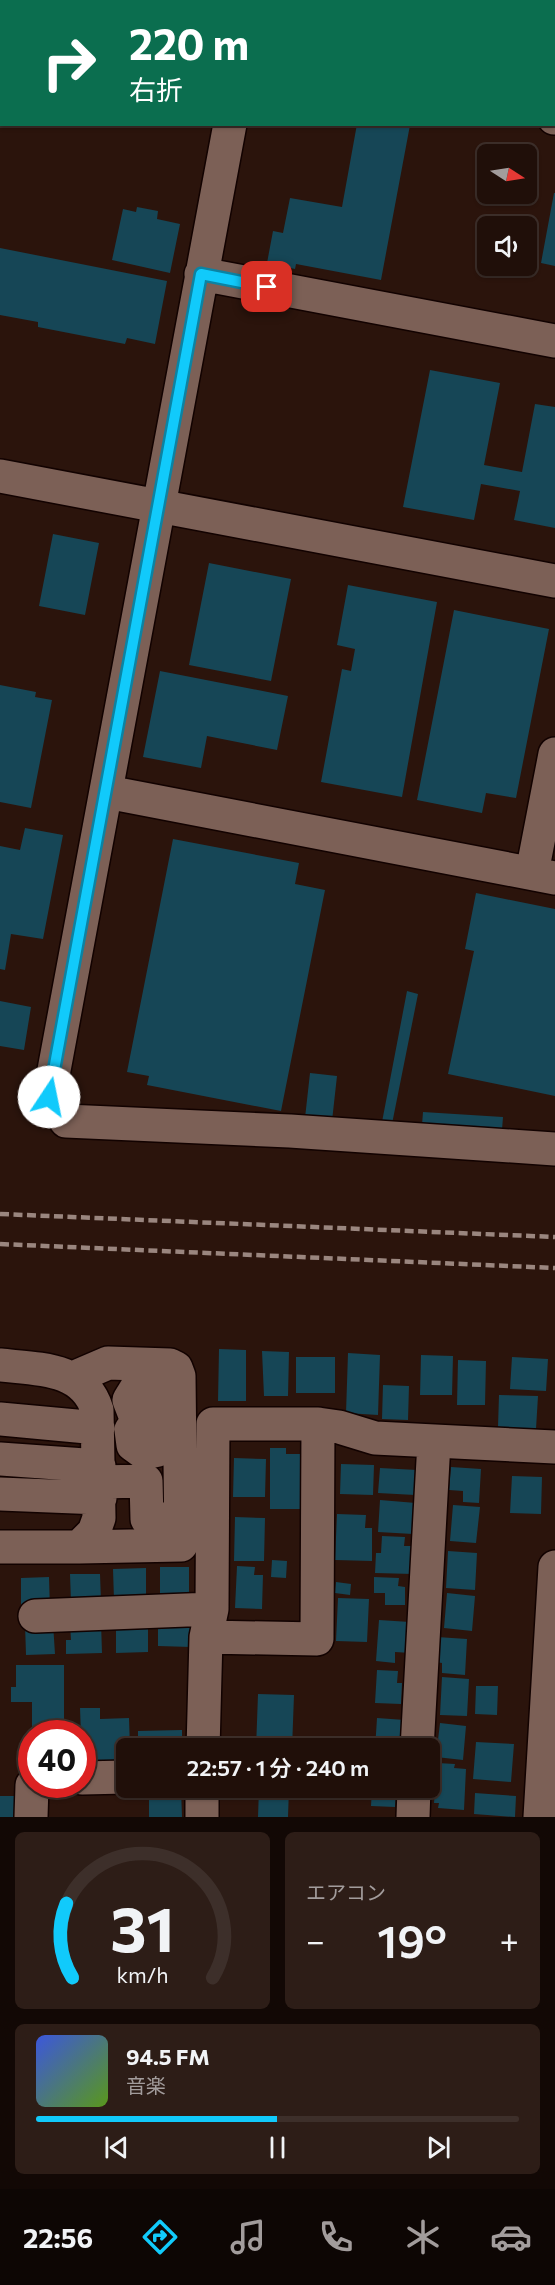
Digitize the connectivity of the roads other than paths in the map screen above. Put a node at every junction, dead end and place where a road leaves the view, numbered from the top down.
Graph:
1 (230, 126) edge
2 (201, 274) junction
3 (555, 341) edge
4 (0, 476) edge
5 (156, 506) junction
6 (555, 581) edge
7 (555, 754) edge
8 (107, 792) junction
9 (543, 876) edge
10 (555, 1149) edge
11 (0, 1365) edge
12 (146, 1374) junction
13 (73, 1378) junction
14 (21, 1413) edge
15 (318, 1424) junction
16 (434, 1442) junction
17 (555, 1447) edge
18 (0, 1459) edge
19 (99, 1462) junction
20 (19, 1503) edge
21 (180, 1519) junction
22 (0, 1547) edge
23 (79, 1547) junction
24 (555, 1567) edge
25 (35, 1616) dead end
26 (209, 1623) junction
27 (204, 1738) edge
28 (418, 1738) edge
29 (116, 1777) edge
30 (96, 1778) edge
31 (32, 1798) edge
32 (202, 1798) edge
33 (413, 1798) edge
34 (31, 1817) edge
35 (202, 1817) edge
36 (412, 1817) edge
37 (540, 1817) edge

1 - 2 street
2 - 3 street
2 - 5 street
4 - 5 street
5 - 6 street
5 - 8 street
7 - 9 street
8 - 9 street
8 - 10 street
11 - 13 street
12 - 13 street
12 - 19 street
12 - 21 street
13 - 19 street
14 - 19 street
15 - 16 street
15 - 26 street
15 - 26 street
16 - 17 street
16 - 28 street
18 - 19 street
19 - 20 street
19 - 21 street
19 - 23 street
21 - 23 street
22 - 23 street
24 - 37 street
25 - 26 street
26 - 27 street
29 - 30 street
31 - 34 street
32 - 35 street
33 - 36 street

